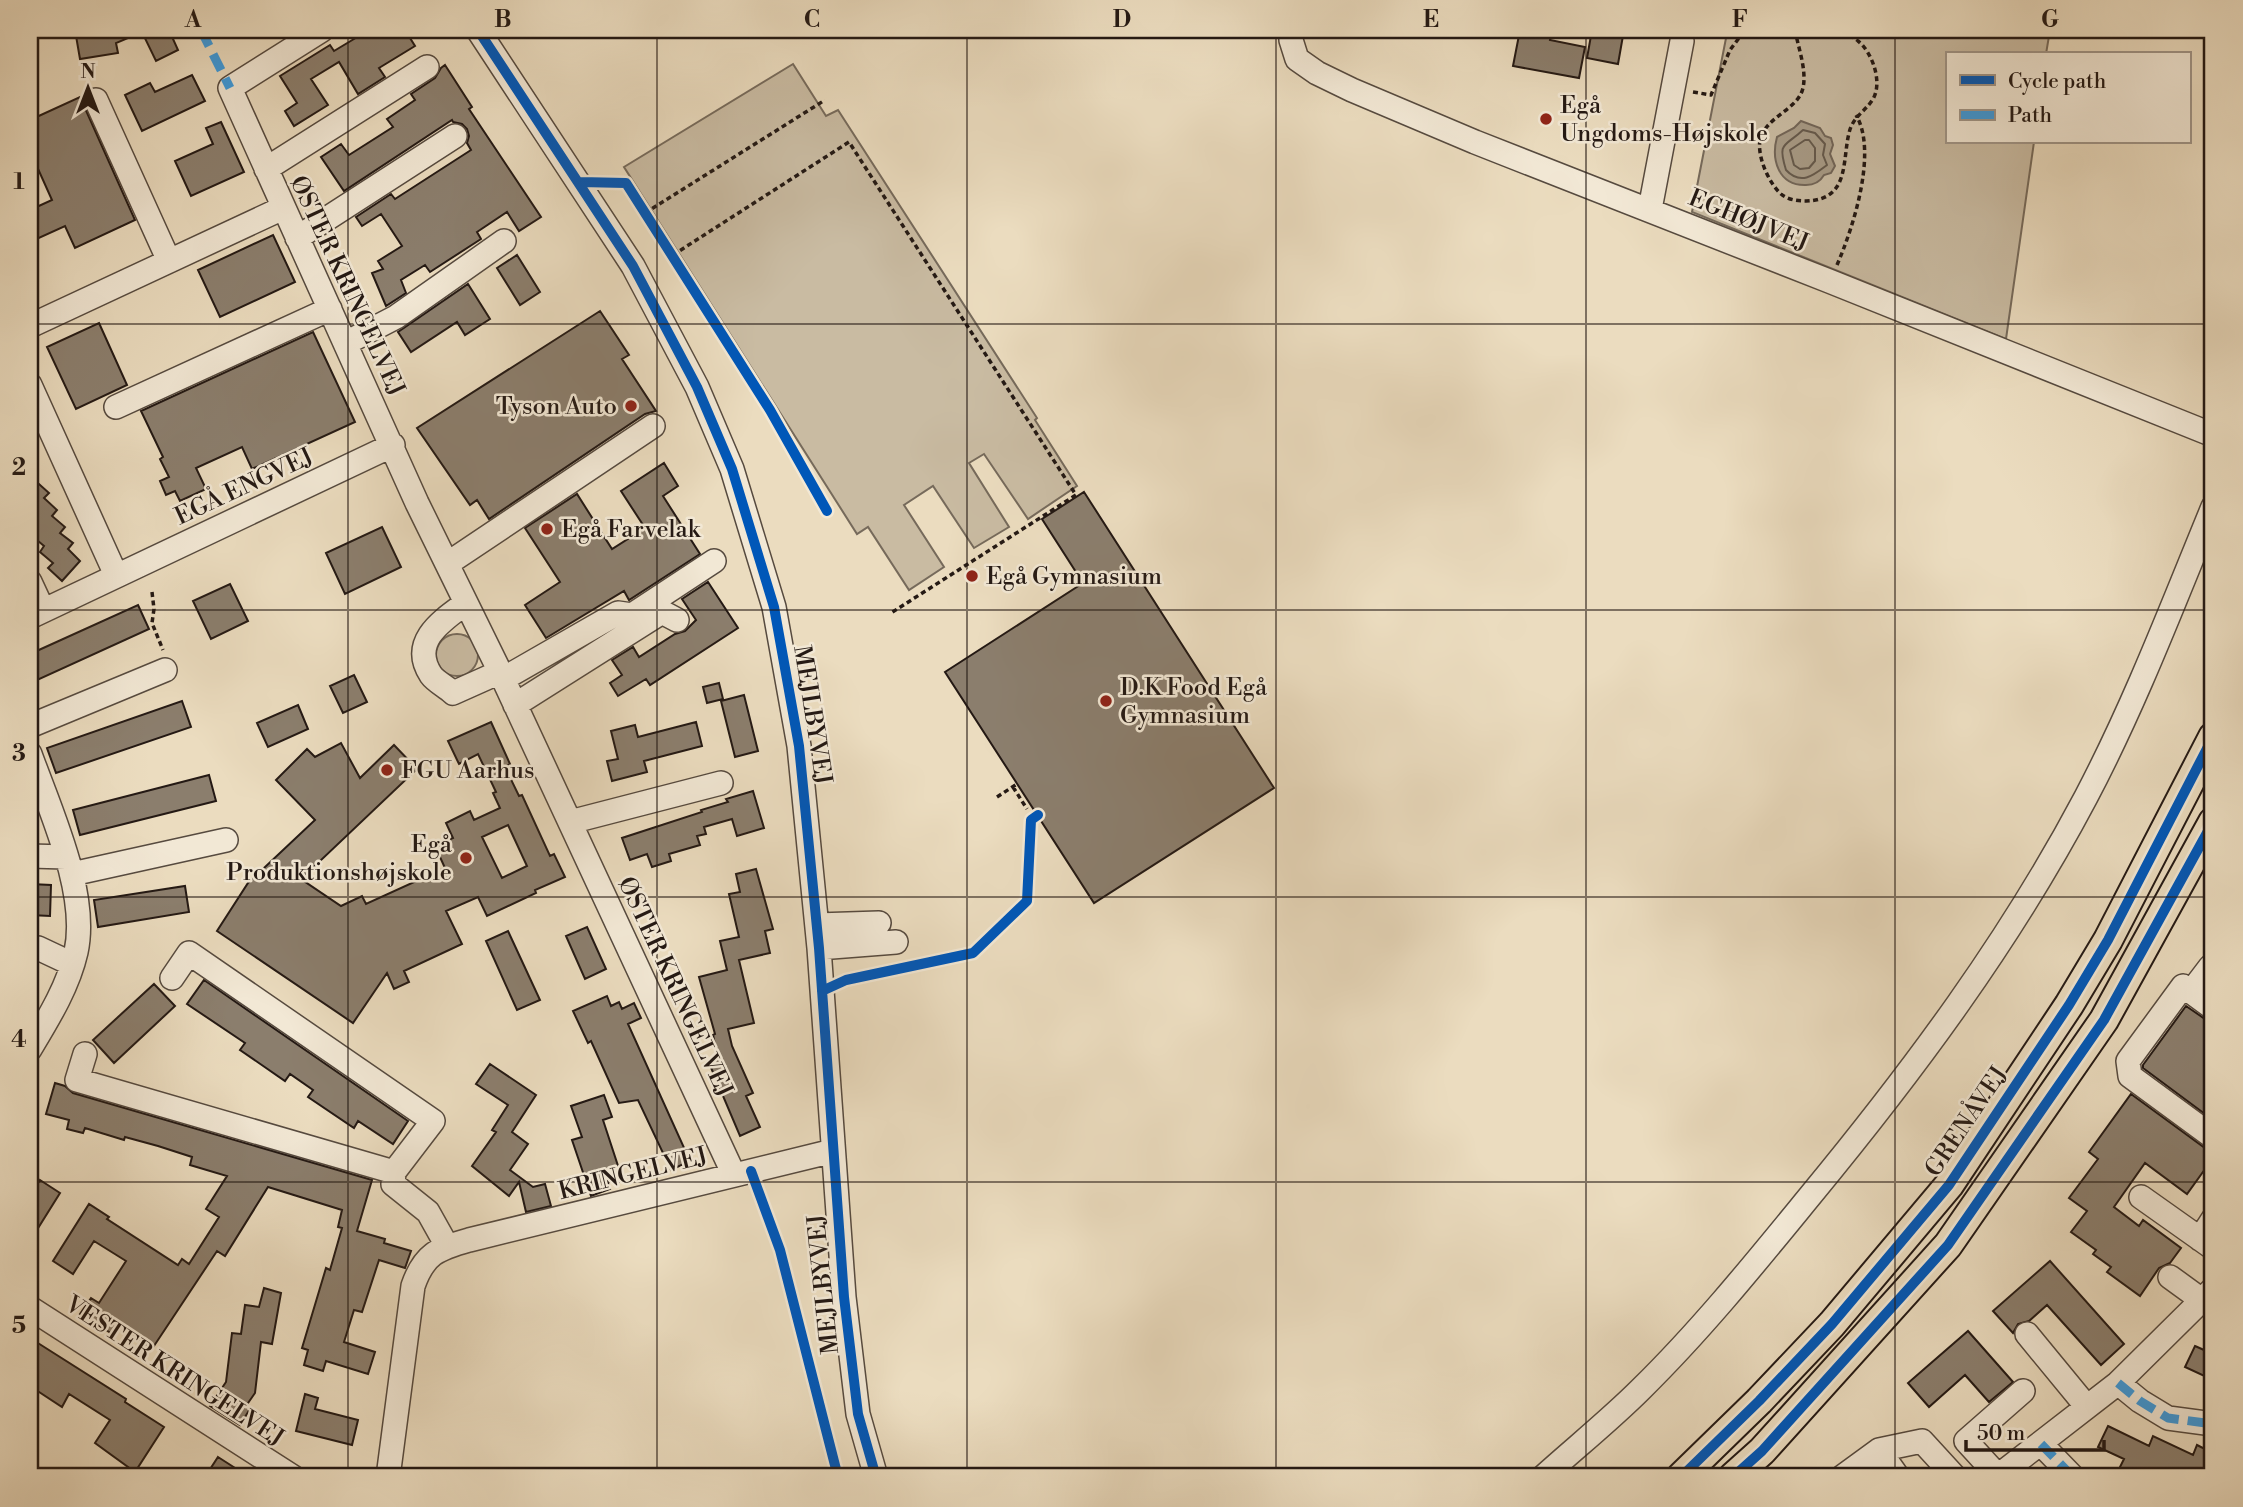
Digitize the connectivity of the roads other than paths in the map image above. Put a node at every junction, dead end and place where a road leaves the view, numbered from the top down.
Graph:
1 (322, 30) edge
2 (478, 30) edge
3 (1291, 30) edge
4 (1682, 41) dead end
5 (427, 67) dead end
6 (96, 100) dead end
7 (455, 136) dead end
8 (266, 169) junction
9 (283, 208) junction
10 (1650, 209) junction
11 (297, 238) junction
12 (504, 241) dead end
13 (169, 261) junction
14 (330, 309) junction
15 (30, 326) edge
16 (346, 343) junction
17 (30, 385) edge
18 (116, 407) dead end
19 (653, 426) dead end
20 (2213, 435) edge
21 (393, 446) junction
22 (2213, 507) edge
23 (714, 561) dead end
24 (447, 564) junction
25 (116, 575) junction
26 (30, 582) edge
27 (466, 603) junction
28 (36, 614) edge
29 (677, 620) dead end
30 (165, 670) road end
31 (501, 676) junction
32 (515, 705) junction
33 (30, 726) edge
34 (2213, 737) edge
35 (32, 766) edge
36 (721, 783) dead end
37 (570, 822) junction
38 (2213, 822) edge
39 (226, 840) dead end
40 (30, 856) edge
41 (69, 865) junction
42 (879, 923) dead end
43 (818, 937) junction
44 (896, 942) dead end
45 (30, 948) edge
46 (72, 964) junction
47 (2213, 968) edge
48 (172, 978) dead end
49 (2191, 992) junction
50 (2213, 1008) edge
51 (30, 1049) edge
52 (85, 1054) dead end
53 (2213, 1137) edge
54 (832, 1151) junction
55 (394, 1172) junction
56 (734, 1175) junction
57 (2141, 1197) dead end
58 (2213, 1219) edge
59 (2207, 1243) edge
60 (447, 1246) junction
61 (2170, 1277) dead end
62 (2209, 1298) edge
63 (30, 1308) edge
64 (2027, 1334) dead end
65 (2118, 1382) junction
66 (2023, 1391) dead end
67 (2087, 1407) junction
68 (2213, 1424) edge
69 (2041, 1444) junction
70 (1879, 1450) junction
71 (1998, 1476) edge
72 (293, 1477) edge
73 (388, 1477) edge
74 (876, 1477) edge
75 (1543, 1477) edge
76 (1681, 1477) edge
77 (1733, 1477) edge
78 (1842, 1477) edge
79 (1898, 1477) edge
80 (1955, 1477) edge
81 (2073, 1477) edge

1 - 8 street, ØSTER KRINGELVEJ
2 - 43 street, MEJLBYVEJ
3 - 10 street, EGHØJVEJ
4 - 10 street
5 - 8 street
6 - 13 street
7 - 11 street
8 - 9 street, ØSTER KRINGELVEJ
9 - 11 street, ØSTER KRINGELVEJ
9 - 13 street
10 - 20 street, EGHØJVEJ
11 - 14 street, ØSTER KRINGELVEJ
12 - 16 street
13 - 15 street
14 - 16 street, ØSTER KRINGELVEJ
14 - 18 street
16 - 21 street, ØSTER KRINGELVEJ
17 - 25 street
19 - 24 street
21 - 24 street, ØSTER KRINGELVEJ
21 - 25 street, EGÅ ENGVEJ
22 - 75 street
23 - 31 street
24 - 27 street, ØSTER KRINGELVEJ
25 - 28 street, EGÅ ENGVEJ
26 - 28 street, EGÅ ENGVEJ
27 - 31 street, ØSTER KRINGELVEJ
27 - 31 street
29 - 32 street
30 - 33 street
31 - 32 street, ØSTER KRINGELVEJ
32 - 37 street, ØSTER KRINGELVEJ
34 - 76 main road, GRENÅVEJ
35 - 41 street
36 - 37 street
37 - 56 street, ØSTER KRINGELVEJ
38 - 77 main road
39 - 41 street
40 - 41 street
41 - 46 street
42 - 43 street
43 - 44 street
43 - 54 street, MEJLBYVEJ
45 - 46 street
46 - 51 street
47 - 49 street
48 - 55 street
49 - 50 street
49 - 53 street
52 - 55 street
54 - 56 street, KRINGELVEJ
54 - 74 street, MEJLBYVEJ
55 - 60 street
56 - 60 street, KRINGELVEJ
57 - 59 street
58 - 59 street
60 - 73 street, KRINGELVEJ
61 - 62 street
62 - 65 street
63 - 72 street, VESTER KRINGELVEJ
64 - 67 street
65 - 67 street
65 - 68 street
66 - 71 street
67 - 69 street
69 - 71 street
69 - 81 street
70 - 78 street
70 - 79 street
70 - 80 street

